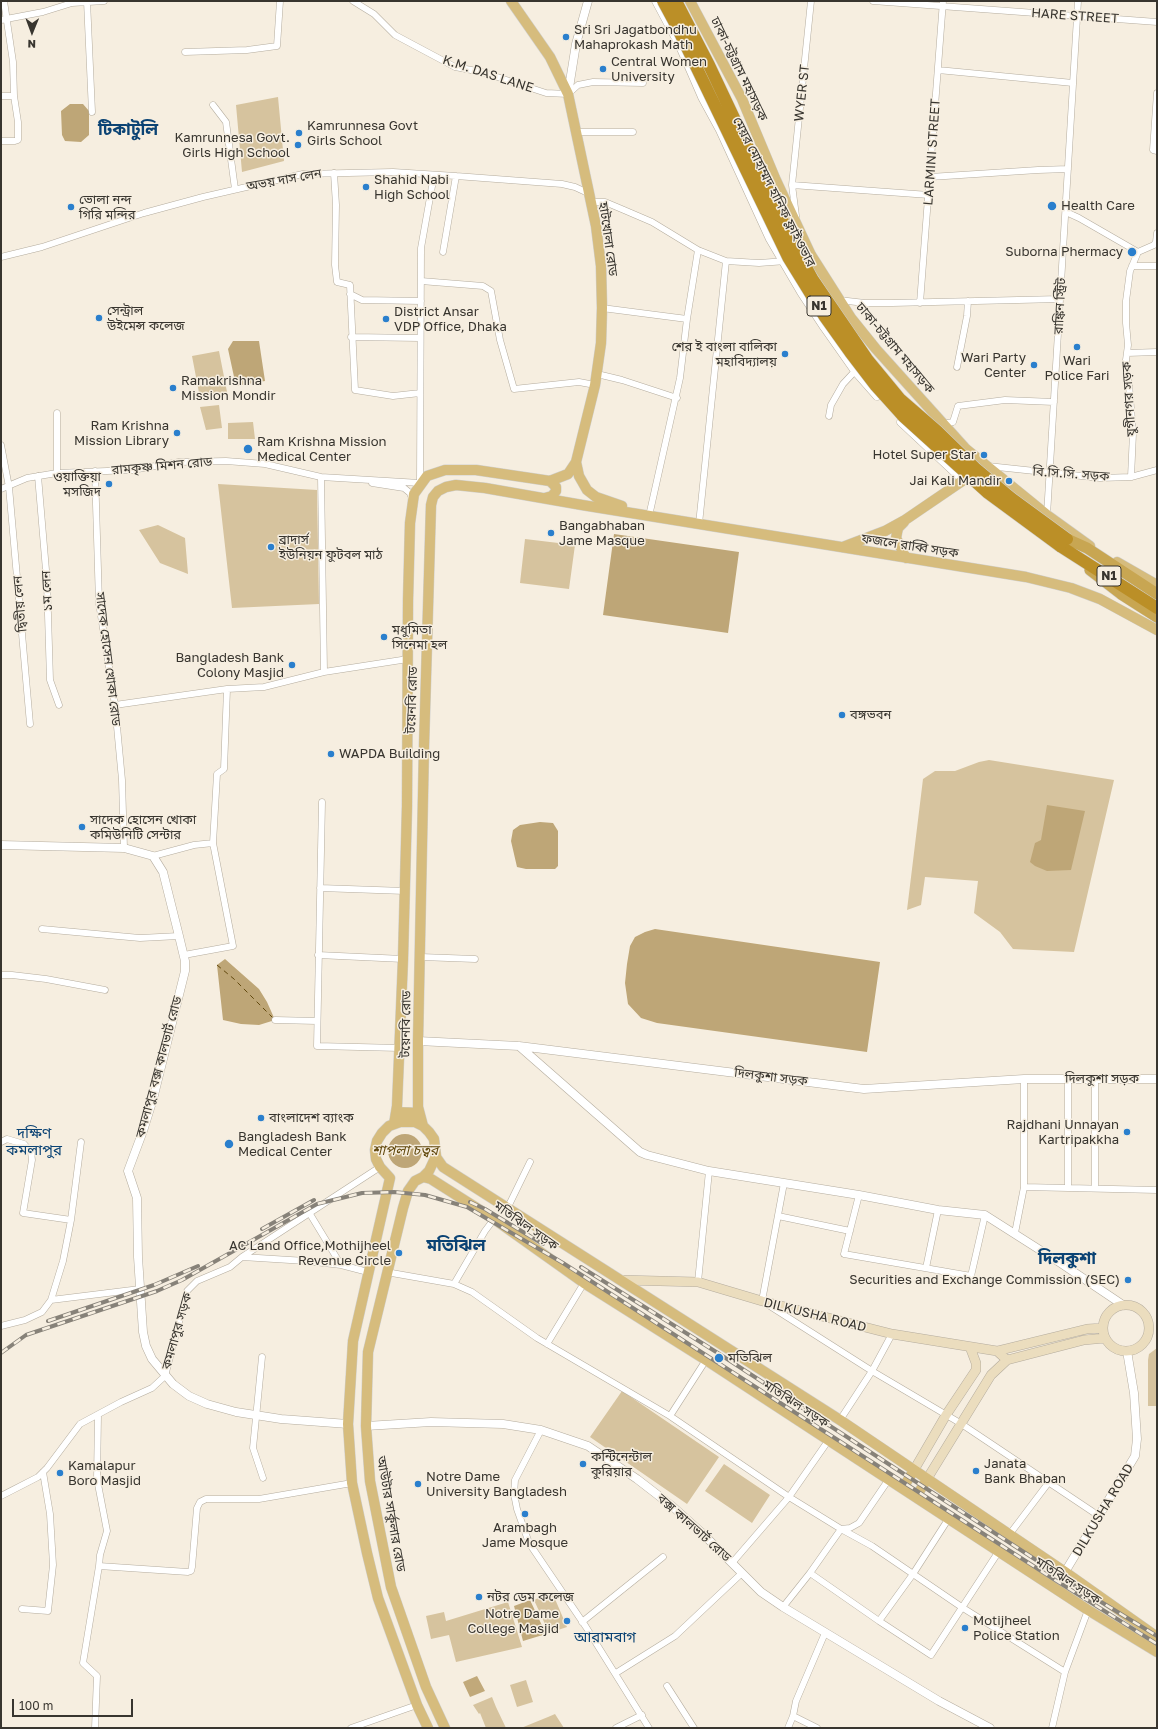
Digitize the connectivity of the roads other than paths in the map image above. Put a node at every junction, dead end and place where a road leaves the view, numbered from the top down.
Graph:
1 (4, 1) edge
2 (87, 1) edge
3 (104, 1) edge
4 (280, 1) edge
5 (511, 1) edge
6 (588, 1) edge
7 (656, 1) edge
8 (663, 1) edge
9 (676, 1) edge
10 (690, 1) edge
11 (811, 1) edge
12 (875, 1) edge
13 (1078, 1) edge
14 (355, 2) edge
15 (943, 4) edge
16 (1078, 16) junction
17 (4, 19) edge
18 (1157, 22) edge
19 (185, 52) dead end
20 (938, 70) junction
21 (643, 83) dead end
22 (1073, 83) junction
23 (1157, 93) edge
24 (568, 94) junction
25 (1, 96) edge
26 (14, 96) junction
27 (213, 105) dead end
28 (92, 112) dead end
29 (576, 132) junction
30 (633, 132) dead end
31 (1, 141) edge
32 (1157, 151) edge
33 (1068, 169) junction
34 (334, 173) junction
35 (434, 175) junction
36 (456, 176) junction
37 (930, 177) junction
38 (792, 185) junction
39 (235, 189) junction
40 (929, 195) junction
41 (589, 198) junction
42 (1066, 212) junction
43 (797, 225) junction
44 (1157, 233) edge
45 (698, 250) junction
46 (443, 252) dead end
47 (1138, 252) junction
48 (811, 255) junction
49 (1, 257) edge
50 (726, 261) junction
51 (784, 261) junction
52 (1132, 266) junction
53 (1157, 266) edge
54 (421, 281) junction
55 (350, 294) junction
56 (1060, 299) junction
57 (839, 300) junction
58 (421, 301) junction
59 (968, 301) junction
60 (920, 303) junction
61 (602, 308) junction
62 (687, 319) junction
63 (351, 337) junction
64 (420, 338) junction
65 (876, 349) junction
66 (1157, 352) edge
67 (1127, 353) junction
68 (957, 367) dead end
69 (855, 371) junction
70 (597, 374) junction
71 (595, 385) junction
72 (420, 393) junction
73 (677, 398) junction
74 (1054, 402) junction
75 (57, 413) dead end
76 (829, 416) dead end
77 (942, 424) junction
78 (1, 445) edge
79 (576, 462) junction
80 (985, 466) junction
81 (1157, 470) edge
82 (95, 471) junction
83 (57, 473) junction
84 (1050, 474) junction
85 (38, 476) junction
86 (321, 477) junction
87 (1131, 477) junction
88 (366, 480) junction
89 (963, 480) junction
90 (550, 481) junction
91 (420, 483) junction
92 (9, 484) junction
93 (1, 489) edge
94 (545, 498) junction
95 (413, 502) junction
96 (1047, 515) junction
97 (649, 516) junction
98 (905, 520) junction
99 (699, 524) junction
100 (1064, 543) junction
101 (841, 548) junction
102 (906, 558) junction
103 (1156, 583) edge
104 (1157, 594) edge
105 (1157, 603) edge
106 (1157, 608) edge
107 (1157, 617) edge
108 (1157, 630) edge
109 (408, 659) junction
110 (324, 672) junction
111 (227, 690) junction
112 (59, 705) dead end
113 (115, 705) junction
114 (30, 724) dead end
115 (322, 802) dead end
116 (213, 843) junction
117 (1, 845) edge
118 (124, 848) junction
119 (153, 856) junction
120 (320, 888) junction
121 (405, 891) junction
122 (42, 929) dead end
123 (180, 936) junction
124 (184, 955) junction
125 (318, 955) junction
126 (421, 957) junction
127 (404, 959) junction
128 (475, 959) dead end
129 (1, 975) edge
130 (105, 990) dead end
131 (275, 1020) dead end
132 (317, 1021) junction
133 (418, 1041) junction
134 (519, 1046) junction
135 (400, 1048) junction
136 (1024, 1079) junction
137 (1068, 1079) junction
138 (1095, 1079) junction
139 (1157, 1080) edge
140 (396, 1112) junction
141 (419, 1113) junction
142 (394, 1124) junction
143 (423, 1126) junction
144 (1, 1142) edge
145 (81, 1142) dead end
146 (436, 1157) junction
147 (530, 1162) dead end
148 (380, 1167) junction
149 (709, 1171) junction
150 (419, 1179) junction
151 (784, 1183) junction
152 (1024, 1187) junction
153 (1068, 1187) junction
154 (1095, 1188) junction
155 (1157, 1190) edge
156 (859, 1195) junction
157 (508, 1207) junction
158 (938, 1210) junction
159 (310, 1214) junction
160 (985, 1215) junction
161 (778, 1216) junction
162 (494, 1219) junction
163 (71, 1220) junction
164 (850, 1231) junction
165 (1014, 1233) junction
166 (242, 1256) junction
167 (341, 1265) junction
168 (926, 1268) junction
169 (368, 1272) junction
170 (386, 1272) junction
171 (622, 1280) junction
172 (698, 1282) junction
173 (584, 1283) junction
174 (454, 1284) junction
175 (140, 1289) junction
176 (51, 1300) junction
177 (762, 1301) junction
178 (1122, 1305) junction
179 (1153, 1324) edge
180 (1, 1326) edge
181 (1103, 1328) junction
182 (892, 1334) junction
183 (1105, 1338) junction
184 (547, 1344) junction
185 (970, 1347) junction
186 (997, 1351) junction
187 (1127, 1351) junction
188 (262, 1357) dead end
189 (706, 1360) junction
190 (1006, 1360) junction
191 (872, 1371) junction
192 (165, 1376) junction
193 (98, 1415) junction
194 (256, 1415) junction
195 (946, 1415) junction
196 (670, 1416) junction
197 (840, 1420) junction
198 (960, 1423) junction
199 (348, 1424) junction
200 (366, 1426) junction
201 (541, 1430) junction
202 (828, 1441) junction
203 (914, 1470) junction
204 (43, 1472) junction
205 (263, 1478) dead end
206 (888, 1479) junction
207 (927, 1479) junction
208 (1049, 1482) junction
209 (352, 1483) junction
210 (903, 1488) junction
211 (1, 1496) edge
212 (789, 1497) junction
213 (916, 1497) junction
214 (1099, 1516) junction
215 (949, 1518) junction
216 (840, 1529) junction
217 (1009, 1535) junction
218 (999, 1551) junction
219 (663, 1557) dead end
220 (732, 1563) junction
221 (99, 1566) junction
222 (810, 1572) junction
223 (1065, 1572) junction
224 (742, 1573) junction
225 (912, 1574) junction
226 (783, 1607) junction
227 (22, 1608) dead end
228 (963, 1608) junction
229 (1088, 1610) junction
230 (879, 1621) junction
231 (582, 1622) junction
232 (825, 1633) junction
233 (1157, 1637) edge
234 (1157, 1652) edge
235 (1065, 1672) junction
236 (616, 1673) junction
237 (667, 1686) dead end
238 (417, 1705) junction
239 (642, 1716) junction
240 (793, 1716) junction
241 (95, 1728) edge
242 (351, 1728) edge
243 (428, 1728) edge
244 (445, 1728) edge
245 (616, 1728) edge
246 (649, 1728) edge
247 (694, 1728) edge
248 (788, 1728) edge
249 (817, 1728) edge
250 (990, 1728) edge
251 (1052, 1728) edge

1 - 17 street
2 - 3 street
2 - 17 street
2 - 28 street
4 - 19 street
5 - 24 main road, হাটখোলা রোড
6 - 24 street
7 - 51 street
8 - 100 highway, মেয়র মোহাম্মদ হানিফ ফ্লাইওভার / N1, bridge
9 - 100 highway, মেয়র মোহাম্মদ হানিফ ফ্লাইওভার / N1, bridge
10 - 43 main road, ঢাকা-চট্টগ্রাম মহাসড়ক
11 - 38 street, WYER ST
12 - 15 street, HARE STREET
13 - 16 street, রাঙ্কিন স্ট্রিট
14 - 24 street, K.M. DAS LANE
15 - 16 street, HARE STREET
15 - 20 street, LARMINI STREET
16 - 18 street, HARE STREET
16 - 22 street, রাঙ্কিন স্ট্রিট
17 - 26 street
20 - 22 street
20 - 37 street, LARMINI STREET
21 - 24 street
22 - 33 street, রাঙ্কিন স্ট্রিট
23 - 32 street
24 - 29 main road, হাটখোলা রোড
25 - 26 street
26 - 31 street
27 - 39 street
29 - 30 street
29 - 41 main road, হাটখোলা রোড
33 - 37 street
33 - 42 street, রাঙ্কিন স্ট্রিট
34 - 35 street, অভয় দাস লেন
34 - 39 street, অভয় দাস লেন
34 - 55 street
35 - 36 street, অভয় দাস লেন
35 - 54 street
36 - 41 street, অভয় দাস লেন
36 - 46 street
37 - 40 street, LARMINI STREET
38 - 40 street
38 - 43 street, WYER ST
39 - 49 street, অভয় দাস লেন
40 - 60 street, LARMINI STREET
41 - 45 street, অভয় দাস লেন
41 - 61 main road, হাটখোলা রোড
42 - 47 street
42 - 56 street, রাঙ্কিন স্ট্রিট
43 - 48 main road, ঢাকা-চট্টগ্রাম মহাসড়ক
44 - 47 street
45 - 50 street, অভয় দাস লেন
45 - 62 street
47 - 52 street, যুগীনগর সড়ক
48 - 51 street, অভয় দাস লেন
48 - 57 main road, ঢাকা-চট্টগ্রাম মহাসড়ক
50 - 51 street, অভয় দাস লেন
50 - 99 street
51 - 69 street
52 - 53 street
52 - 67 street, যুগীনগর সড়ক
54 - 58 street
54 - 71 street
55 - 58 street
55 - 63 street
56 - 59 street
56 - 74 street, রাঙ্কিন স্ট্রিট
57 - 60 street
57 - 65 main road, ঢাকা-চট্টগ্রাম মহাসড়ক
58 - 64 street
59 - 60 street
59 - 68 street
61 - 62 street
61 - 70 main road, হাটখোলা রোড
62 - 73 street
63 - 64 street
63 - 72 street
64 - 72 street
65 - 69 street
65 - 77 main road, ঢাকা-চট্টগ্রাম মহাসড়ক
66 - 67 street
67 - 87 street, যুগীনগর সড়ক
69 - 76 street
69 - 89 street
70 - 71 main road, হাটখোলা রোড
70 - 73 street
71 - 79 main road, হাটখোলা রোড
72 - 91 street
73 - 97 street
74 - 77 street
74 - 84 street, রাঙ্কিন স্ট্রিট
75 - 83 street
77 - 80 main road, ঢাকা-চট্টগ্রাম মহাসড়ক
78 - 92 street, দ্বিতীয় লেন
79 - 90 main road, হাটখোলা রোড
79 - 97 main road
80 - 84 street, বি.সি.সি. সড়ক
80 - 89 main road
80 - 96 main road, ঢাকা-চট্টগ্রাম মহাসড়ক
81 - 87 street, বি.সি.সি. সড়ক
82 - 83 street, রামকৃষ্ণ মিশন রোড
82 - 86 street, রামকৃষ্ণ মিশন রোড
82 - 113 street, সাদেক হোসেন খোকা রোড
83 - 85 street, রামকৃষ্ণ মিশন রোড
84 - 87 street, বি.সি.সি. সড়ক
84 - 96 street, রাঙ্কিন স্ট্রিট
85 - 92 street, রামকৃষ্ণ মিশন রোড
85 - 112 street, ১ম লেন
86 - 88 street, রামকৃষ্ণ মিশন রোড
86 - 110 street
88 - 91 street, রামকৃষ্ণ মিশন রোড
88 - 95 street
89 - 98 main road
90 - 91 main road
90 - 94 main road
91 - 95 main road, টয়েনবি রোড
92 - 93 street, রামকৃষ্ণ মিশন রোড
92 - 114 street, দ্বিতীয় লেন
94 - 97 main road, টয়েনবি রোড
94 - 126 main road, টয়েনবি রোড
95 - 109 main road, টয়েনবি রোড
96 - 103 main road, ঢাকা-চট্টগ্রাম মহাসড়ক
97 - 99 main road, ফজলে রাব্বি সড়ক
98 - 101 main road
98 - 102 main road
99 - 101 main road, ফজলে রাব্বি সড়ক
100 - 104 highway
100 - 105 highway, মেয়র মোহাম্মদ হানিফ ফ্লাইওভার / N1
100 - 106 highway, মেয়র মোহাম্মদ হানিফ ফ্লাইওভার / N1
100 - 107 highway
101 - 102 main road, ফজলে রাব্বি সড়ক
102 - 108 main road, ফজলে রাব্বি সড়ক
109 - 110 street
109 - 121 main road, টয়েনবি রোড
110 - 111 street
111 - 113 street
111 - 116 street
113 - 118 street, সাদেক হোসেন খোকা রোড
115 - 120 street
116 - 119 street
116 - 124 street
117 - 118 street
118 - 119 street
119 - 123 street, কমলাপুর বক্স কালভার্ট রোড
120 - 121 street
120 - 125 street
121 - 127 main road, টয়েনবি রোড
122 - 123 street
123 - 124 street, কমলাপুর বক্স কালভার্ট রোড
124 - 175 street, কমলাপুর বক্স কালভার্ট রোড
125 - 127 street
125 - 132 street
126 - 128 street
126 - 133 main road, টয়েনবি রোড
127 - 135 main road, টয়েনবি রোড
129 - 130 street
131 - 132 street
132 - 135 street
133 - 134 street, দিলকুশা সড়ক
133 - 141 main road, টয়েনবি রোড
134 - 136 street, দিলকুশা সড়ক
134 - 149 street
135 - 140 main road, টয়েনবি রোড
136 - 137 street, দিলকুশা সড়ক
136 - 152 street
137 - 138 street, দিলকুশা সড়ক
137 - 153 street
138 - 139 street, দিলকুশা সড়ক
138 - 154 street
140 - 141 main road
140 - 142 main road, টয়েনবি রোড
141 - 143 main road, টয়েনবি রোড
142 - 143 main road
142 - 148 main road
143 - 146 main road
144 - 163 street
145 - 163 street
146 - 150 main road
146 - 157 main road, মতিঝিল সড়ক
147 - 157 street
148 - 159 street
148 - 169 main road
149 - 151 street
149 - 172 street
150 - 162 main road, মতিঝিল সড়ক
150 - 170 main road, আউটার সার্কুলার রোড
151 - 156 street
151 - 161 street
152 - 153 street
152 - 165 street
153 - 154 street
154 - 155 street
156 - 158 street
156 - 164 street
157 - 171 main road, মতিঝিল সড়ক
158 - 160 street
158 - 168 street
159 - 166 street, কমলাপুর সড়ক
159 - 167 street
160 - 165 street
160 - 168 street
161 - 164 street
161 - 177 street
162 - 173 main road, মতিঝিল সড়ক
162 - 174 street
163 - 176 street
164 - 168 street
165 - 178 street
166 - 167 street
166 - 192 street, কমলাপুর সড়ক
167 - 169 street
169 - 199 main road
170 - 174 street
170 - 200 main road, আউটার সার্কুলার রোড
171 - 172 main road, DILKUSHA ROAD
171 - 197 main road, মতিঝিল সড়ক
172 - 177 main road, DILKUSHA ROAD
173 - 184 street
173 - 189 main road, মতিঝিল সড়ক
174 - 184 street
175 - 176 street
175 - 192 street, কমলাপুর বক্স কালভার্ট রোড
176 - 180 street
177 - 182 main road, DILKUSHA ROAD
177 - 191 street
178 - 179 main road
178 - 181 main road
179 - 187 main road
181 - 183 main road
181 - 186 main road
182 - 185 main road, DILKUSHA ROAD
182 - 191 street
183 - 187 main road
183 - 190 main road
184 - 196 street
185 - 186 main road, DILKUSHA ROAD
185 - 195 main road
186 - 190 main road
187 - 214 street, DILKUSHA ROAD
188 - 194 street
189 - 196 street
189 - 202 main road, মতিঝিল সড়ক
190 - 198 main road
191 - 195 street
191 - 197 street
192 - 193 street, কমলাপুর সড়ক
192 - 194 street, কমলাপুর বক্স কালভার্ট রোড
193 - 204 street, কমলাপুর সড়ক
193 - 221 street
194 - 199 street, কমলাপুর বক্স কালভার্ট রোড
194 - 205 street
195 - 198 street
195 - 203 main road
196 - 212 street
197 - 203 main road, মতিঝিল সড়ক
198 - 207 main road
198 - 208 street
199 - 209 main road
200 - 201 street, বক্স কালভার্ট রোড
200 - 244 main road, আউটার সার্কুলার রোড
201 - 220 street, বক্স কালভার্ট রোড
201 - 231 street
202 - 206 main road, মতিঝিল সড়ক
202 - 212 street
203 - 207 main road, মতিঝিল সড়ক
203 - 210 main road
204 - 211 street, কমলাপুর সড়ক
204 - 227 street
206 - 210 main road, মতিঝিল সড়ক
206 - 216 street
207 - 213 main road
207 - 217 main road, মতিঝিল সড়ক
208 - 214 street
208 - 217 street
209 - 221 street
209 - 238 main road
210 - 213 main road, মতিঝিল সড়ক
212 - 216 street
212 - 220 street
213 - 215 main road, মতিঝিল সড়ক
214 - 223 street, DILKUSHA ROAD
215 - 218 main road, মতিঝিল সড়ক
215 - 225 street
216 - 222 street
216 - 225 street
217 - 223 main road, মতিঝিল সড়ক
218 - 228 street
218 - 229 main road, মতিঝিল সড়ক
219 - 231 street
220 - 224 street, বক্স কালভার্ট রোড
221 - 241 street
222 - 226 street
222 - 230 street
223 - 233 main road, মতিঝিল সড়ক
224 - 226 street, বক্স কালভার্ট রোড
224 - 236 street
225 - 228 street
225 - 230 street
226 - 232 street, বক্স কালভার্ট রোড
228 - 230 street
228 - 235 street
229 - 234 main road, মতিঝিল সড়ক
229 - 235 street
231 - 236 street
232 - 240 street
232 - 250 street, বক্স কালভার্ট রোড
235 - 251 street
236 - 239 street
237 - 247 street
238 - 242 street
238 - 243 main road
239 - 245 street
239 - 246 street
240 - 248 street
240 - 249 street

